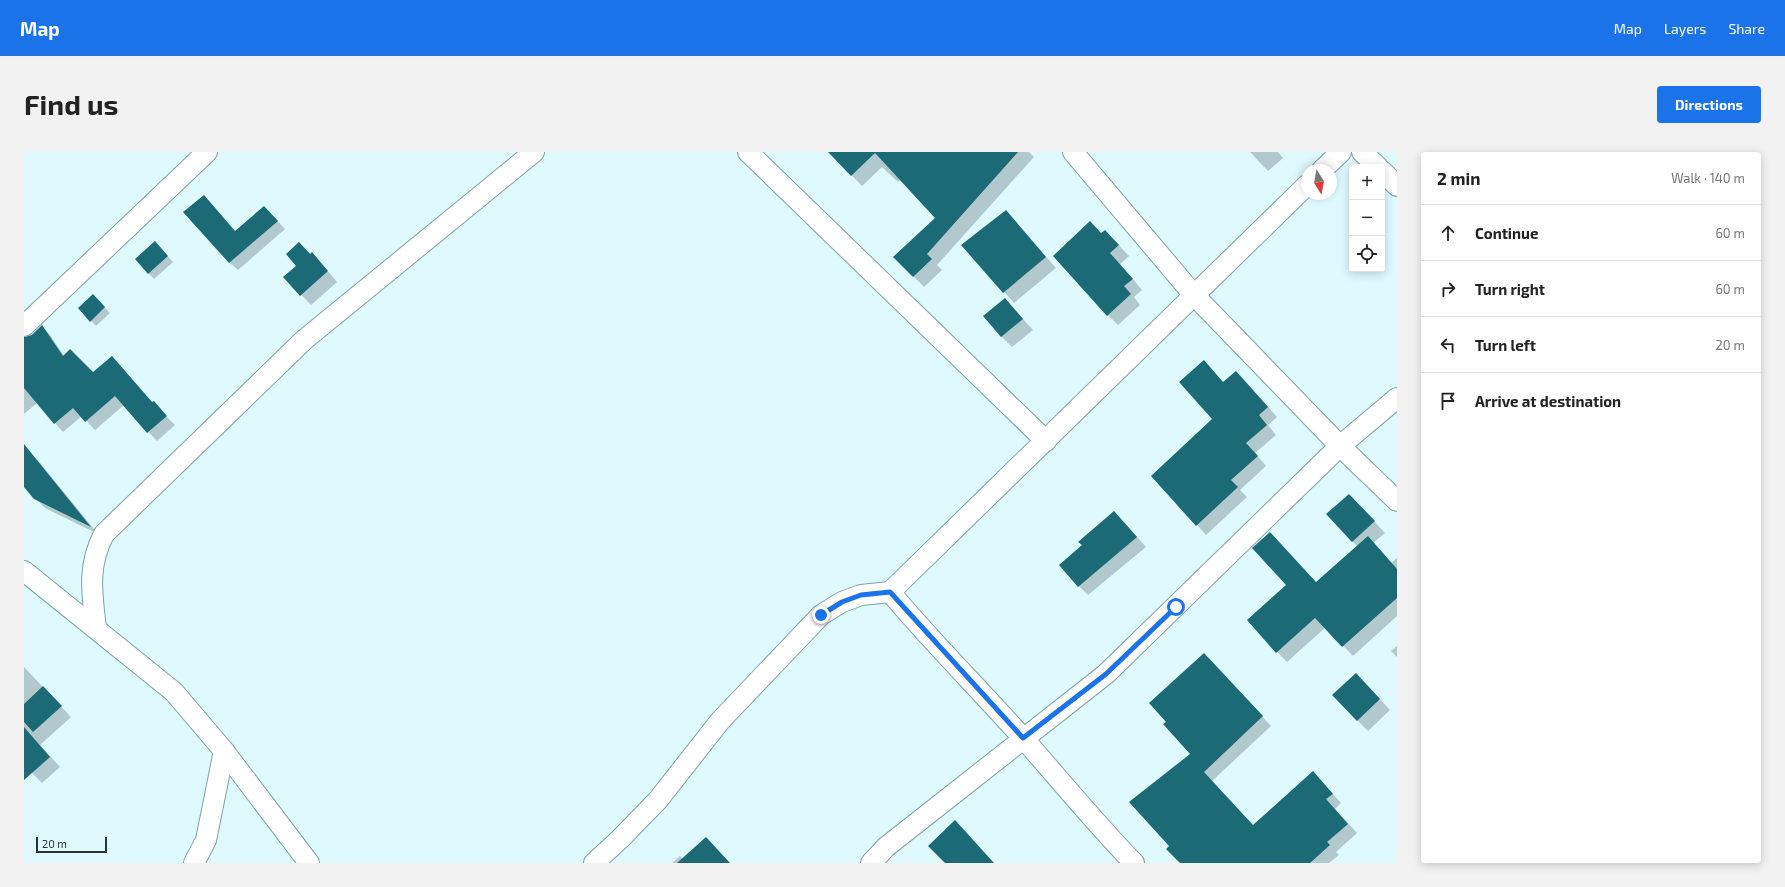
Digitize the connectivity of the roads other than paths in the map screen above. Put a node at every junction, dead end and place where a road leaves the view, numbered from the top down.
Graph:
1 (207, 152) edge
2 (534, 152) edge
3 (748, 152) edge
4 (1073, 152) edge
5 (1341, 152) edge
6 (1362, 152) edge
7 (1328, 164) edge
8 (1375, 164) edge
9 (1385, 174) edge
10 (1397, 186) edge
11 (1301, 191) edge
12 (1193, 294) junction
13 (24, 326) edge
14 (1397, 398) edge
15 (1046, 441) junction
16 (1340, 446) junction
17 (1397, 501) edge
18 (24, 571) edge
19 (890, 592) junction
20 (96, 628) junction
21 (1023, 738) junction
22 (224, 751) junction
23 (194, 863) edge
24 (310, 863) edge
25 (594, 863) edge
26 (871, 863) edge
27 (1134, 863) edge

1 - 13 street
2 - 20 street
3 - 15 street
4 - 12 street
5 - 7 street
6 - 8 street
9 - 10 street
11 - 12 street
12 - 15 street
12 - 16 street
14 - 16 street
15 - 19 street
16 - 17 street
16 - 21 street
18 - 20 street
19 - 21 street
19 - 25 street
20 - 22 street
21 - 26 street
21 - 27 street
22 - 23 street
22 - 24 street

